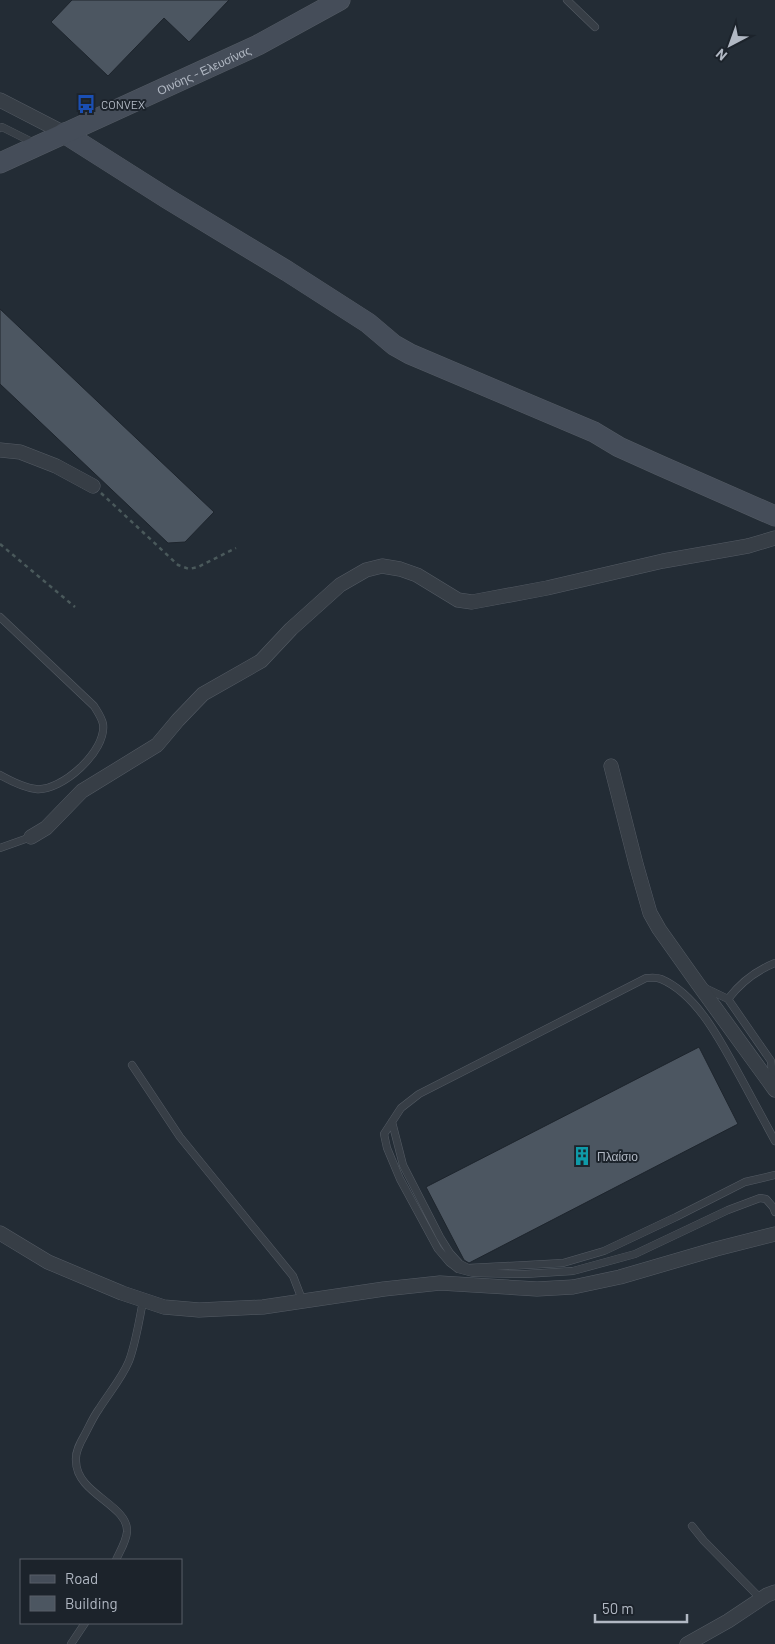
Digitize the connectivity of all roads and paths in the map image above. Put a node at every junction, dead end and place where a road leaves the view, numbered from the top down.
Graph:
1 (340, 0) edge
2 (567, 0) edge
3 (595, 27) dead end
4 (0, 100) edge
5 (0, 128) edge
6 (64, 133) junction
7 (38, 145) junction
8 (0, 163) edge
9 (0, 450) edge
10 (93, 486) joint
11 (775, 516) edge
12 (775, 538) edge
13 (0, 544) edge
14 (236, 548) dead end
15 (75, 607) dead end
16 (0, 617) edge
17 (611, 766) dead end
18 (0, 774) edge
19 (31, 837) joint
20 (0, 848) edge
21 (775, 963) edge
22 (698, 984) junction
23 (728, 999) junction
24 (773, 1060) edge
25 (132, 1065) dead end
26 (775, 1090) edge
27 (392, 1122) junction
28 (775, 1141) edge
29 (775, 1175) edge
30 (775, 1212) edge
31 (0, 1233) edge
32 (775, 1234) edge
33 (144, 1301) junction
34 (303, 1302) junction
35 (692, 1526) dead end
36 (116, 1559) edge
37 (775, 1592) edge
38 (761, 1599) junction
39 (84, 1624) edge
40 (71, 1644) edge
41 (687, 1644) edge

1 - 6 street, Οινόης - Ελευσίνας
2 - 3 lane
4 - 6 street
5 - 7 lane
6 - 7 street, Οινόης - Ελευσίνας
6 - 11 street
7 - 8 street, Οινόης - Ελευσίνας
9 - 10 street
10 - 14 path
12 - 19 street
13 - 15 path
16 - 18 lane
17 - 22 street
19 - 20 lane
21 - 23 lane
22 - 23 lane
22 - 26 street
23 - 24 lane
24 - 26 lane
25 - 34 lane
27 - 28 lane
27 - 29 lane
27 - 30 lane
31 - 33 street
32 - 34 street
33 - 34 street
33 - 36 lane
35 - 38 lane
37 - 38 street
38 - 41 street
39 - 40 lane

